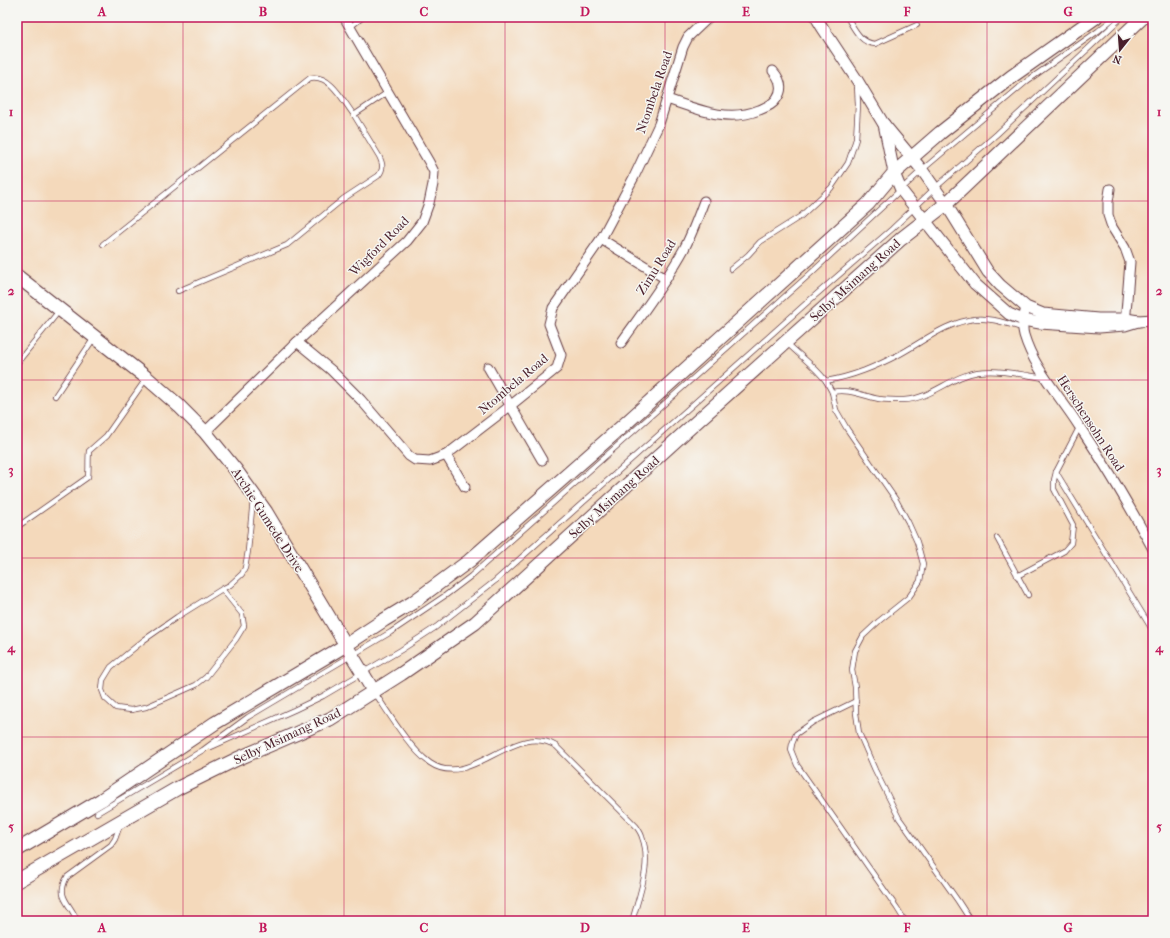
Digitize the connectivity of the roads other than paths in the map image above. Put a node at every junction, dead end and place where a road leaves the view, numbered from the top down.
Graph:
1 (344, 17) edge
2 (363, 17) edge
3 (709, 17) edge
4 (816, 17) edge
5 (847, 17) edge
6 (1096, 17) edge
7 (1115, 17) edge
8 (1122, 17) edge
9 (1143, 17) edge
10 (917, 25) dead end
11 (350, 27) junction
12 (772, 71) dead end
13 (857, 80) junction
14 (388, 92) junction
15 (667, 99) junction
16 (354, 116) junction
17 (883, 122) junction
18 (912, 157) junction
19 (922, 170) junction
20 (894, 173) junction
21 (935, 188) junction
22 (1110, 189) dead end
23 (901, 190) junction
24 (704, 201) dead end
25 (946, 204) junction
26 (914, 207) junction
27 (925, 221) junction
28 (601, 239) junction
29 (102, 244) dead end
30 (731, 269) dead end
31 (18, 278) edge
32 (666, 279) junction
33 (178, 292) dead end
34 (1026, 308) junction
35 (60, 310) junction
36 (1153, 320) edge
37 (1126, 322) junction
38 (1023, 324) junction
39 (95, 336) junction
40 (297, 342) junction
41 (786, 342) junction
42 (621, 343) dead end
43 (17, 363) edge
44 (488, 367) dead end
45 (146, 378) junction
46 (1046, 378) junction
47 (826, 381) junction
48 (832, 392) junction
49 (54, 396) dead end
50 (510, 406) junction
51 (1080, 426) junction
52 (205, 432) junction
53 (446, 455) junction
54 (542, 460) dead end
55 (1056, 472) junction
56 (465, 487) dead end
57 (253, 493) junction
58 (17, 527) edge
59 (997, 538) dead end
60 (1153, 549) edge
61 (1017, 576) junction
62 (222, 589) junction
63 (1028, 595) dead end
64 (1153, 631) edge
65 (349, 650) junction
66 (362, 672) junction
67 (374, 692) junction
68 (856, 701) junction
69 (203, 750) junction
70 (97, 813) dead end
71 (121, 822) junction
72 (17, 850) edge
73 (17, 881) edge
74 (77, 921) edge
75 (633, 921) edge
76 (905, 921) edge
77 (971, 921) edge

1 - 11 street, Wigford Road
2 - 11 lane
3 - 15 street, Ntombela Road
4 - 13 street
5 - 10 lane
6 - 18 main road
7 - 19 lane
8 - 21 lane
9 - 25 main road, Selby Msimang Road
11 - 14 street, Wigford Road
12 - 15 street
13 - 17 street
13 - 30 lane
14 - 16 lane
14 - 40 street, Wigford Road
15 - 28 street, Ntombela Road
16 - 29 lane
16 - 33 lane
17 - 18 street
17 - 20 street
18 - 19 street
18 - 20 main road
19 - 21 street
19 - 23 lane
20 - 23 street
20 - 65 main road
21 - 25 street
21 - 26 lane
22 - 37 street
23 - 26 street
23 - 65 lane
24 - 32 street, Zimu Road
25 - 27 main road, Selby Msimang Road
25 - 34 street
26 - 27 street
26 - 66 lane
27 - 38 street
27 - 41 main road, Selby Msimang Road
28 - 32 street
28 - 50 street, Ntombela Road
31 - 35 main road, Archie Gumede Drive
32 - 42 street, Zimu Road
34 - 37 street
34 - 38 street
35 - 39 main road, Archie Gumede Drive
35 - 43 lane
36 - 37 street
37 - 38 street
38 - 46 street, Herschensohn Road
38 - 47 lane
39 - 45 main road, Archie Gumede Drive
39 - 49 lane
40 - 52 street, Wigford Road
40 - 53 street, Ntombela Road
41 - 47 lane
41 - 67 main road, Selby Msimang Road
44 - 50 street
45 - 52 main road, Archie Gumede Drive
45 - 58 lane
46 - 48 lane
46 - 51 street, Herschensohn Road
47 - 48 lane
48 - 68 lane
50 - 53 street, Ntombela Road
50 - 54 street
51 - 55 lane
51 - 60 street, Herschensohn Road
52 - 57 main road, Archie Gumede Drive
53 - 56 street
55 - 61 lane
55 - 64 lane
57 - 62 lane
57 - 65 main road, Archie Gumede Drive
59 - 61 lane
61 - 63 lane
62 - 62 lane
65 - 66 main road, Archie Gumede Drive
65 - 69 lane
65 - 72 main road
66 - 67 main road, Archie Gumede Drive
66 - 69 lane
67 - 71 main road, Selby Msimang Road
67 - 75 lane
68 - 76 lane
68 - 77 lane
69 - 70 lane
71 - 73 main road, Selby Msimang Road
71 - 74 lane

